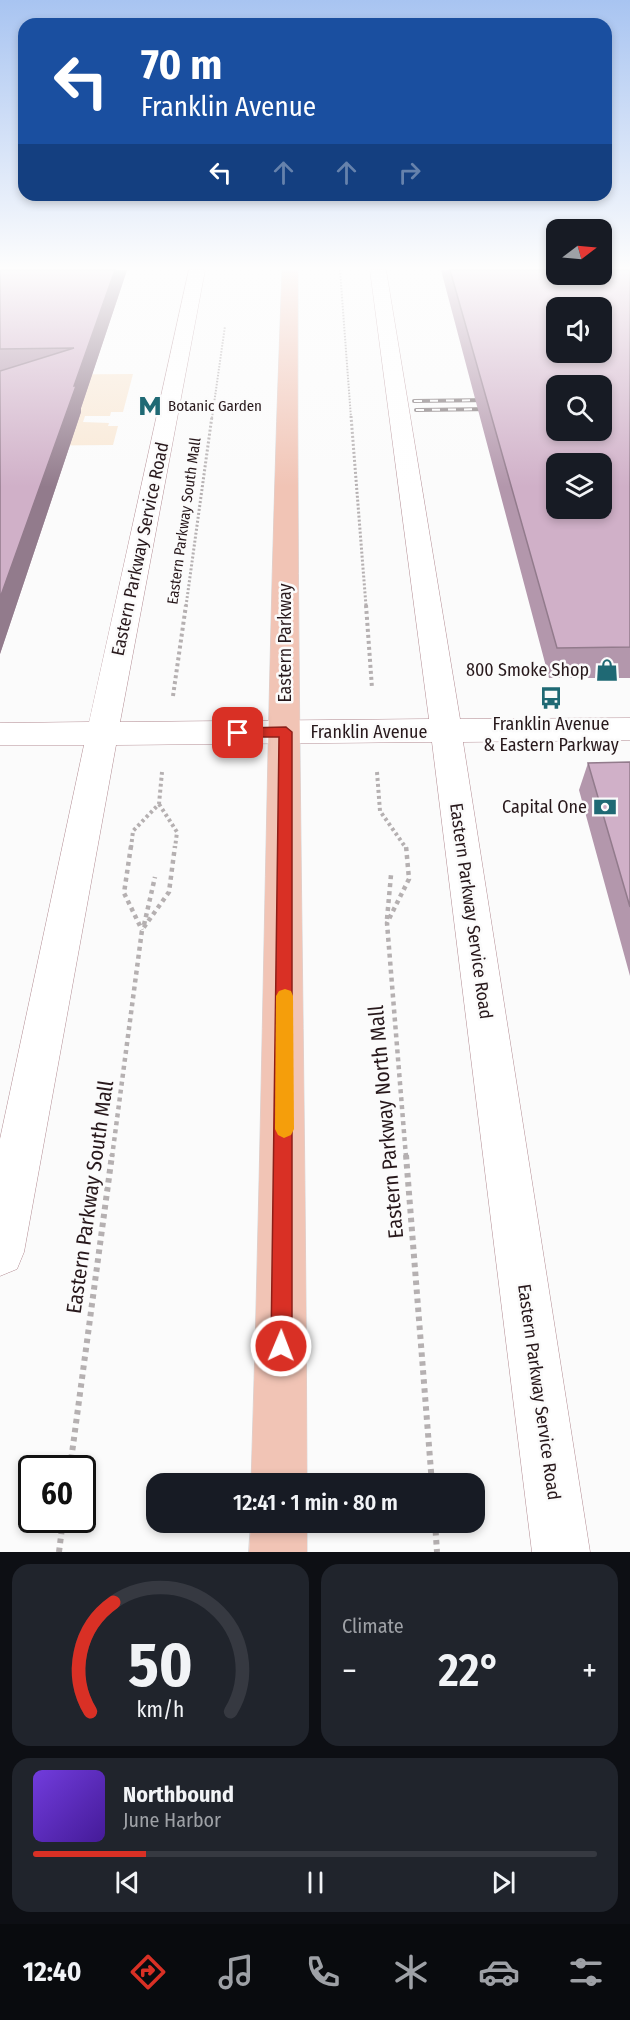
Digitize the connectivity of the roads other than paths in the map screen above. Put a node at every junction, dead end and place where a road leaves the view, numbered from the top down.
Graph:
1 (182, 342) edge
2 (288, 342) edge
3 (389, 342) edge
4 (630, 729) edge
5 (446, 731) junction
6 (286, 732) junction
7 (0, 734) edge
8 (102, 734) junction
9 (0, 1252) edge
10 (279, 1473) edge
11 (279, 1533) edge
12 (278, 1552) edge
13 (561, 1552) edge

1 - 8 street, Eastern Parkway Service Road
2 - 6 main road, Eastern Parkway
3 - 5 street, Eastern Parkway Service Road
4 - 5 street, Franklin Avenue
5 - 6 street, Franklin Avenue
5 - 13 street, Eastern Parkway Service Road
6 - 8 street, Franklin Avenue
6 - 10 main road, Eastern Parkway
7 - 8 street, Franklin Avenue
8 - 9 street, Eastern Parkway Service Road
11 - 12 main road

